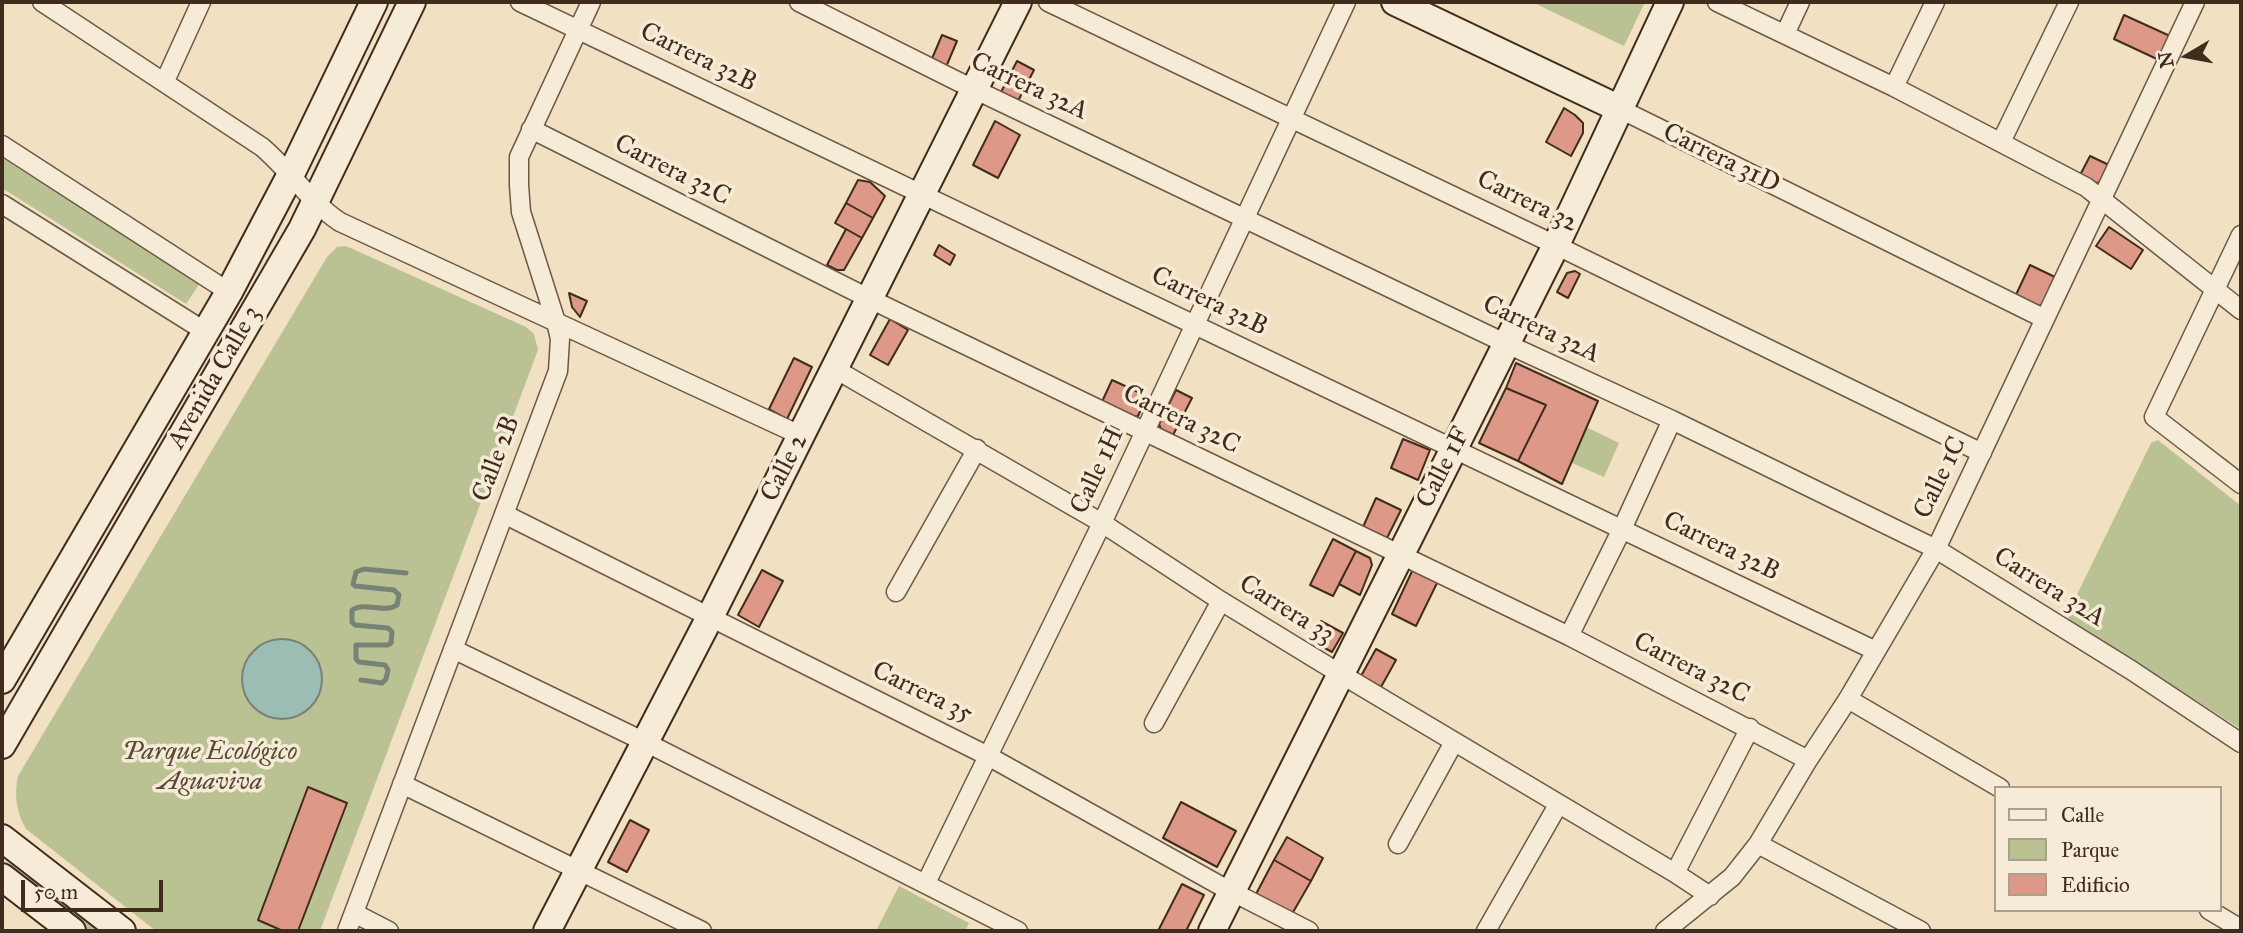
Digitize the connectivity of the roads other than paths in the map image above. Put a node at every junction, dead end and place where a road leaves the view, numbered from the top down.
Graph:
1 (42, 2) edge
2 (201, 2) edge
3 (374, 2) edge
4 (412, 2) edge
5 (520, 2) edge
6 (591, 2) edge
7 (799, 2) edge
8 (1017, 2) edge
9 (1048, 2) edge
10 (1346, 2) edge
11 (1395, 2) edge
12 (1670, 2) edge
13 (1717, 2) edge
14 (1800, 2) edge
15 (1935, 2) edge
16 (2069, 2) edge
17 (2195, 2) edge
18 (578, 30) junction
19 (1785, 34) junction
20 (165, 81) junction
21 (1894, 87) junction
22 (974, 90) junction
23 (1620, 109) junction
24 (1291, 118) junction
25 (530, 129) junction
26 (2001, 142) junction
27 (2, 145) edge
28 (291, 174) junction
29 (922, 194) junction
30 (2101, 200) junction
31 (316, 203) junction
32 (2, 204) edge
33 (1245, 219) junction
34 (2241, 235) edge
35 (1556, 245) junction
36 (2214, 290) junction
37 (229, 292) junction
38 (870, 299) junction
39 (2241, 310) edge
40 (2045, 319) junction
41 (556, 321) junction
42 (1195, 325) junction
43 (206, 332) junction
44 (1507, 344) junction
45 (835, 369) junction
46 (155, 419) junction
47 (1672, 420) junction
48 (1145, 432) junction
49 (182, 436) junction
50 (802, 436) junction
51 (977, 449) junction
52 (1454, 449) junction
53 (1982, 453) junction
54 (2241, 484) edge
55 (504, 514) junction
56 (1102, 523) junction
57 (1622, 529) junction
58 (1936, 549) junction
59 (1401, 555) junction
60 (896, 592) dead end
61 (1221, 601) junction
62 (710, 617) junction
63 (1569, 636) junction
64 (453, 649) junction
65 (1876, 651) junction
66 (1340, 674) junction
67 (2, 680) edge
68 (1849, 699) junction
69 (1154, 723) dead end
70 (1750, 728) junction
71 (645, 742) junction
72 (1454, 743) junction
73 (2241, 743) edge
74 (2, 745) edge
75 (988, 756) junction
76 (1808, 760) junction
77 (402, 784) junction
78 (1997, 786) edge
79 (1558, 805) junction
80 (2, 838) edge
81 (1398, 844) dead end
82 (1758, 844) junction
83 (579, 869) junction
84 (1675, 873) junction
85 (2, 877) edge
86 (926, 883) junction
87 (1231, 891) junction
88 (1710, 896) junction
89 (2212, 912) edge
90 (354, 913) junction
91 (2241, 929) edge
92 (118, 930) edge
93 (72, 931) edge
94 (347, 931) edge
95 (389, 931) edge
96 (547, 931) edge
97 (702, 931) edge
98 (1018, 931) edge
99 (1212, 931) edge
100 (1309, 931) edge
101 (1486, 931) edge
102 (1665, 931) edge
103 (1922, 931) edge

1 - 20 street
2 - 20 street
3 - 28 street, Avenida Calle 3
4 - 31 street, Avenida Calle 3
5 - 18 street, Carrera 32B
6 - 18 street, Calle 2B
7 - 22 street, Carrera 32A
8 - 22 street, Calle 2
9 - 24 street, Carrera 32
10 - 24 street, Calle 1H
11 - 23 street, Carrera 31D
12 - 23 street, Calle 1F
13 - 19 street
14 - 19 street
15 - 21 street
16 - 26 street
17 - 30 street, Calle 1C
18 - 25 street, Calle 2B
18 - 29 street, Carrera 32B
19 - 21 street
20 - 28 street
21 - 26 street
22 - 29 street, Calle 2
22 - 33 street, Carrera 32A
23 - 35 street, Calle 1F
23 - 40 street, Carrera 31D
24 - 33 street, Calle 1H
24 - 35 street, Carrera 32
25 - 38 street, Carrera 32C
25 - 41 street, Calle 2B
26 - 30 street
27 - 37 street
28 - 31 street
28 - 37 street, Avenida Calle 3
29 - 38 street, Calle 2
29 - 42 street, Carrera 32B
30 - 36 street
30 - 40 street, Calle 1C
31 - 41 street
31 - 49 street, Avenida Calle 3
32 - 43 street
33 - 42 street, Calle 1H
33 - 44 street, Carrera 32A
34 - 36 street
35 - 44 street, Calle 1F
35 - 53 street, Carrera 32
36 - 39 street
36 - 54 street
37 - 43 street, Avenida Calle 3
38 - 45 street, Calle 2
38 - 48 street, Carrera 32C
40 - 53 street, Calle 1C
41 - 50 street
41 - 55 street, Calle 2B
42 - 48 street, Calle 1H
42 - 52 street, Carrera 32B
43 - 46 street, Avenida Calle 3
44 - 47 street, Carrera 32A
44 - 52 street, Calle 1F
45 - 50 street, Calle 2
45 - 51 street, Carrera 33
46 - 49 street
46 - 67 street, Avenida Calle 3
47 - 57 street
47 - 58 street, Carrera 32A
48 - 56 street, Calle 1H
48 - 59 street, Carrera 32C
49 - 74 street, Avenida Calle 3
50 - 62 street, Calle 2
51 - 56 street, Carrera 33
51 - 60 street
52 - 57 street, Carrera 32B
52 - 59 street, Calle 1F
53 - 58 street, Calle 1C
55 - 62 street, Carrera 35
55 - 64 street, Calle 2B
56 - 61 street, Carrera 33
56 - 75 street, Calle 1H
57 - 63 street
57 - 65 street, Carrera 32B
58 - 65 street, Calle 1C
58 - 73 street, Carrera 32A
59 - 63 street, Carrera 32C
59 - 66 street, Calle 1F
61 - 66 street, Carrera 33
61 - 69 street
62 - 71 street, Calle 2
62 - 75 street, Carrera 35
63 - 70 street, Carrera 32C
64 - 71 street
64 - 77 street, Calle 2B
65 - 68 street, Calle 1C
66 - 72 street, Carrera 33
66 - 87 street, Calle 1F
68 - 76 street, Calle 1C
68 - 78 street
70 - 76 street, Carrera 32C
70 - 84 street
71 - 83 street, Calle 2
71 - 86 street
72 - 79 street, Carrera 33
72 - 81 street
75 - 86 street, Calle 1H
75 - 87 street, Carrera 35
76 - 82 street, Calle 1C
77 - 83 street
77 - 90 street, Calle 2B
79 - 84 street, Carrera 33
79 - 101 street
80 - 92 street
82 - 88 street, Calle 1C
82 - 103 street
83 - 96 street, Calle 2
83 - 97 street
84 - 88 street, Carrera 33
85 - 93 street
86 - 98 street
87 - 99 street, Calle 1F
87 - 100 street, Carrera 35
88 - 102 street, Calle 1C
89 - 91 street
90 - 94 street, Calle 2B
90 - 95 street

